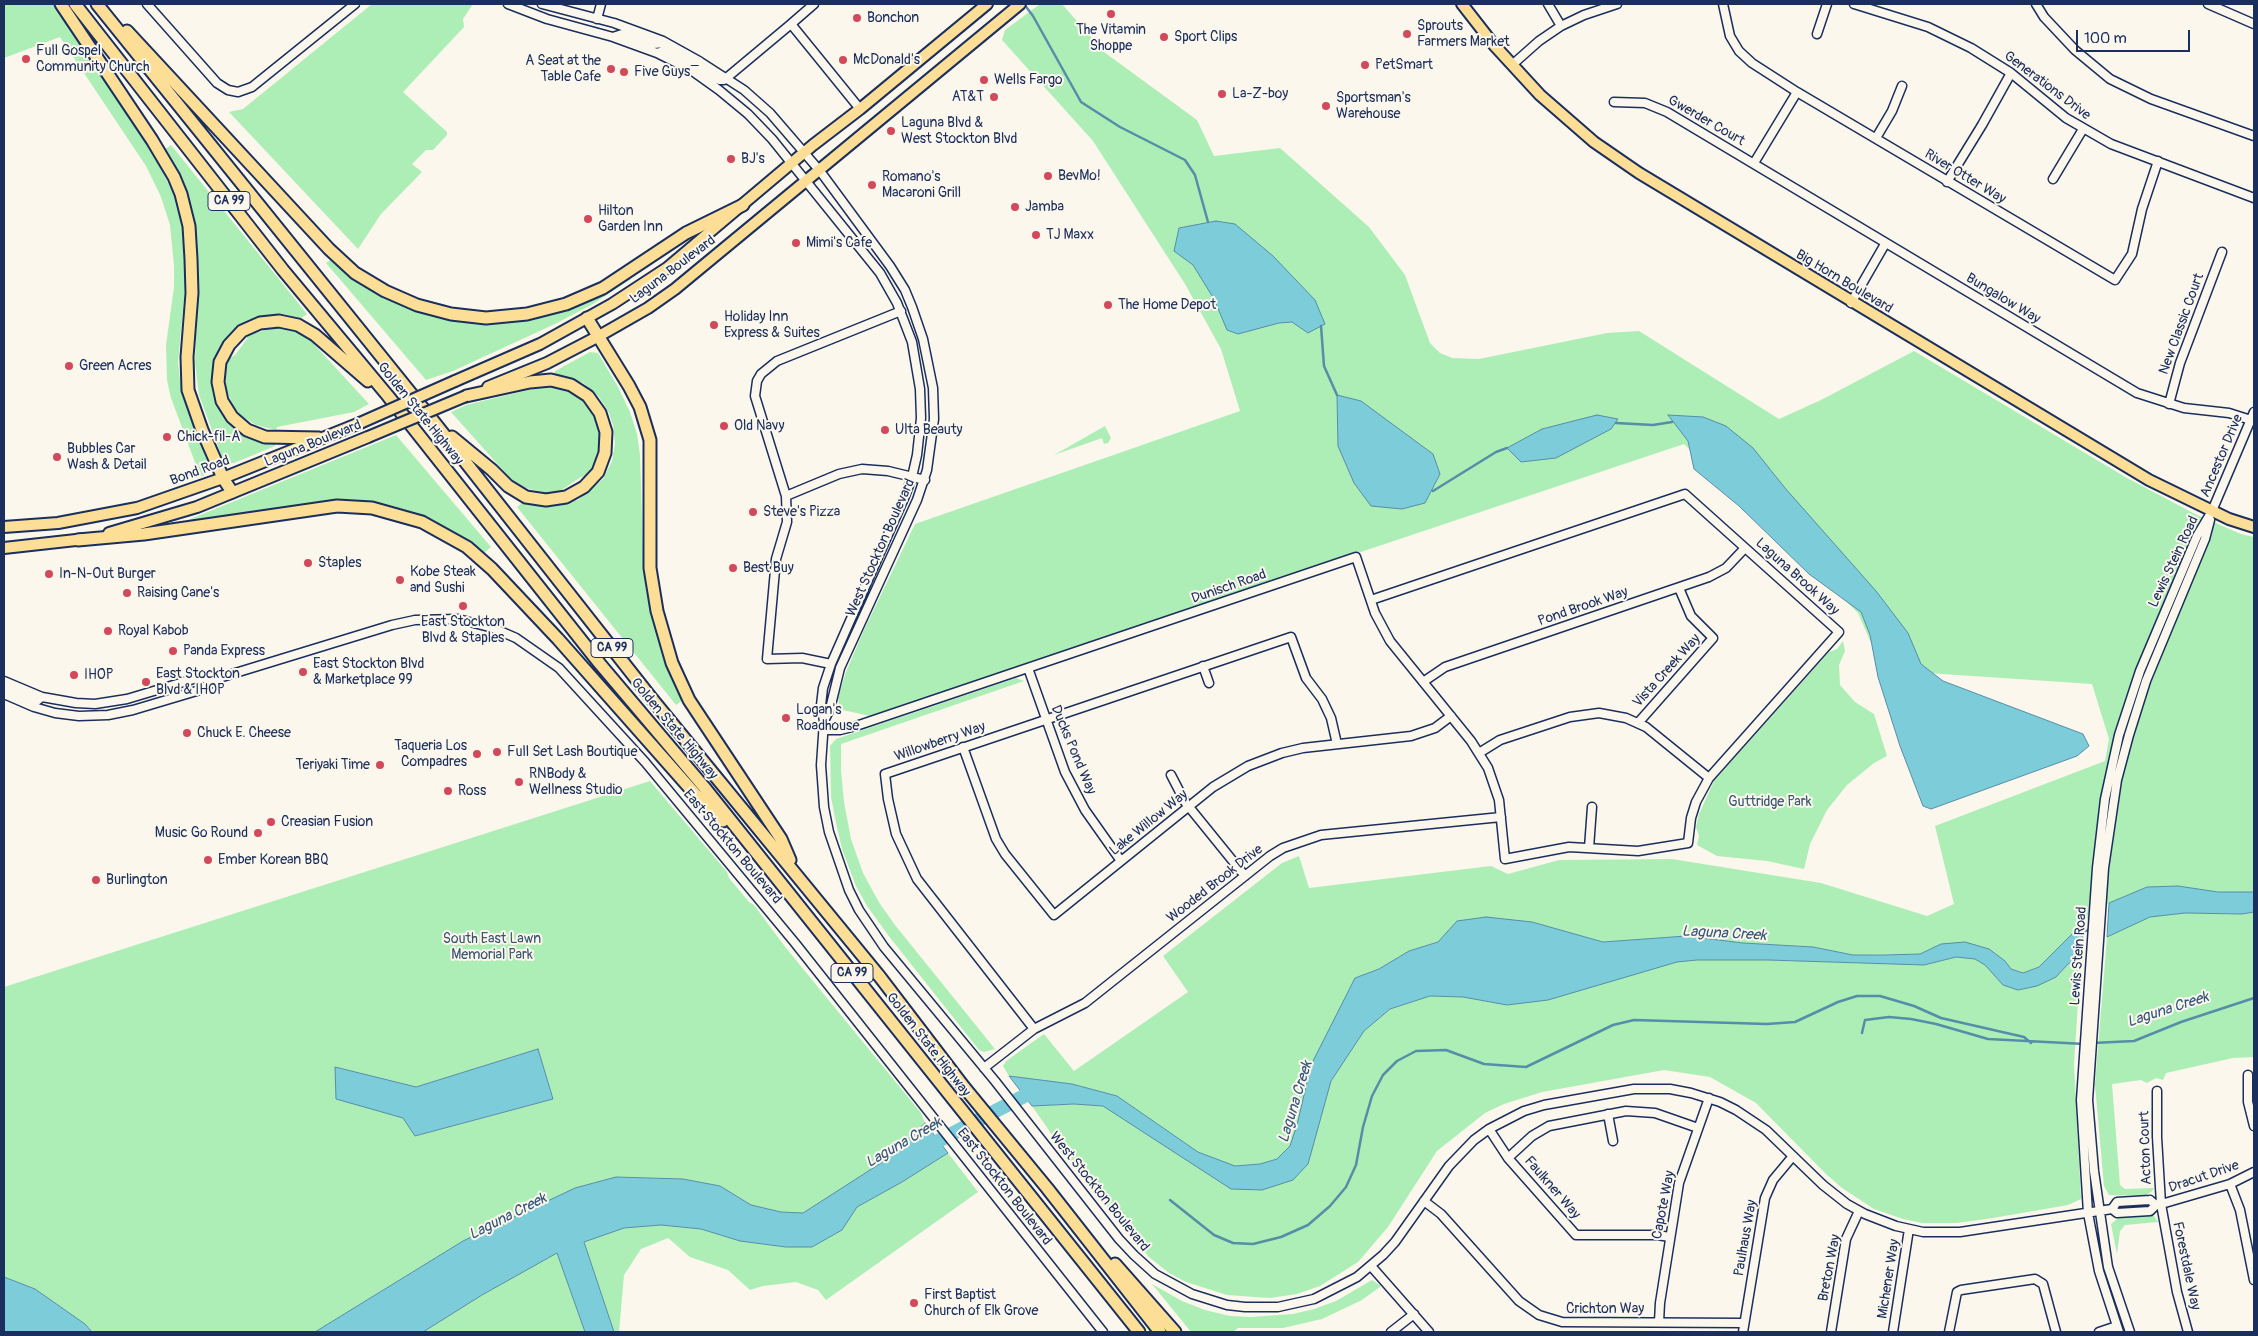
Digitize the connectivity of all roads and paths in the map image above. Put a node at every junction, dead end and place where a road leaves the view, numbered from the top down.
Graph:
1 (60, 4) edge
2 (75, 4) edge
3 (97, 4) edge
4 (103, 4) edge
5 (147, 4) edge
6 (355, 4) edge
7 (508, 4) edge
8 (546, 4) edge
9 (601, 4) edge
10 (814, 4) edge
11 (987, 4) edge
12 (1020, 4) edge
13 (1462, 4) edge
14 (1548, 4) edge
15 (1617, 4) edge
16 (1723, 4) edge
17 (1827, 4) edge
18 (1854, 4) edge
19 (2036, 4) edge
20 (2208, 4) edge
21 (559, 6) edge
22 (597, 19) junction
23 (791, 24) junction
24 (2254, 24) edge
25 (1561, 26) junction
26 (1816, 34) dead end
27 (614, 37) junction
28 (667, 43) junction
29 (657, 53) junction
30 (699, 61) junction
31 (1512, 65) junction
32 (691, 70) junction
33 (2011, 74) junction
34 (727, 78) junction
35 (1902, 86) dead end
36 (1797, 92) junction
37 (1614, 102) dead end
38 (860, 110) junction
39 (2083, 129) junction
40 (2254, 136) edge
41 (1876, 138) junction
42 (805, 152) junction
43 (2158, 161) junction
44 (792, 163) junction
45 (1754, 163) junction
46 (820, 170) junction
47 (2053, 179) dead end
48 (806, 182) junction
49 (1948, 182) junction
50 (2254, 198) edge
51 (744, 205) junction
52 (1886, 244) junction
53 (2222, 252) dead end
54 (1851, 302) junction
55 (901, 311) junction
56 (587, 318) junction
57 (599, 336) junction
58 (388, 396) junction
59 (466, 396) junction
60 (2169, 404) junction
61 (2253, 417) edge
62 (434, 422) junction
63 (319, 438) junction
64 (912, 477) junction
65 (223, 478) junction
66 (925, 480) junction
67 (232, 492) junction
68 (786, 496) junction
69 (2212, 511) junction
70 (4, 527) edge
71 (2254, 528) edge
72 (78, 540) junction
73 (4, 548) edge
74 (1745, 548) junction
75 (1679, 588) junction
76 (1371, 600) junction
77 (831, 664) junction
78 (1203, 666) junction
79 (1028, 668) junction
80 (219, 678) junction
81 (4, 681) edge
82 (1423, 682) junction
83 (1209, 683) dead end
84 (4, 688) edge
85 (4, 694) edge
86 (42, 697) junction
87 (1451, 716) junction
88 (1045, 720) junction
89 (824, 721) junction
90 (1638, 723) junction
91 (823, 730) junction
92 (1337, 744) junction
93 (963, 747) junction
94 (1479, 753) junction
95 (1171, 775) dead end
96 (1709, 778) junction
97 (1189, 806) junction
98 (1592, 807) dead end
99 (1501, 817) junction
100 (1589, 848) junction
101 (752, 849) junction
102 (1121, 861) junction
103 (794, 870) junction
104 (1245, 876) junction
105 (1034, 1029) junction
106 (984, 1068) junction
107 (2248, 1075) dead end
108 (2086, 1079) junction
109 (2157, 1091) dead end
110 (1709, 1098) junction
111 (1608, 1114) junction
112 (2254, 1126) edge
113 (1698, 1128) junction
114 (1489, 1129) junction
115 (1613, 1141) dead end
116 (1793, 1156) junction
117 (1508, 1158) junction
118 (2254, 1172) edge
119 (2230, 1184) junction
120 (1424, 1200) junction
121 (2159, 1205) junction
122 (1064, 1210) junction
123 (1859, 1211) junction
124 (2100, 1212) junction
125 (2088, 1213) junction
126 (1910, 1229) junction
127 (1670, 1237) junction
128 (1371, 1266) junction
129 (2254, 1280) edge
130 (1414, 1314) junction
131 (1659, 1322) junction
132 (1744, 1323) junction
133 (2118, 1329) edge
134 (1103, 1332) edge
135 (1139, 1332) edge
136 (1160, 1332) edge
137 (1174, 1332) edge
138 (1391, 1332) edge
139 (1429, 1332) edge
140 (1743, 1332) edge
141 (1831, 1332) edge
142 (1892, 1332) edge
143 (1949, 1332) edge
144 (2056, 1332) edge
145 (2099, 1332) edge
146 (2130, 1332) edge
147 (2188, 1332) edge

1 - 65 highway
2 - 58 highway, Golden State Highway / CA 99
3 - 62 highway, Golden State Highway / CA 99
4 - 51 highway
5 - 6 street
7 - 27 street
8 - 21 street
9 - 22 street
10 - 23 street
11 - 38 main road, Laguna Boulevard
12 - 46 main road, Laguna Boulevard
13 - 31 main road, Big Horn Boulevard
14 - 25 street
15 - 25 street
16 - 36 street, River Otter Way
17 - 26 street
18 - 33 street, Generations Drive
19 - 40 street
20 - 24 street
21 - 22 street
22 - 28 street
23 - 34 street
23 - 38 street
25 - 31 street
27 - 28 street
27 - 29 street
28 - 30 street
29 - 30 street
29 - 32 street
30 - 34 street, West Stockton Boulevard
31 - 54 main road, Big Horn Boulevard
32 - 34 street
32 - 44 street, West Stockton Boulevard
33 - 39 street, Generations Drive
33 - 49 street
34 - 42 street, West Stockton Boulevard
35 - 41 street
36 - 41 street, River Otter Way
36 - 45 street
37 - 45 street, Gwerder Court
38 - 42 main road, Laguna Boulevard
39 - 43 street, Generations Drive
39 - 47 street
41 - 49 street, River Otter Way
42 - 44 main road, Laguna Boulevard
42 - 46 street, West Stockton Boulevard
43 - 49 street, River Otter Way
43 - 50 street, Generations Drive
44 - 48 street, West Stockton Boulevard
44 - 51 main road, Laguna Boulevard
45 - 52 street, Bungalow Way
46 - 48 main road, Laguna Boulevard
46 - 66 street, West Stockton Boulevard
48 - 55 street, West Stockton Boulevard
48 - 57 main road, Laguna Boulevard
51 - 56 main road, Laguna Boulevard
52 - 54 street
52 - 60 street, Bungalow Way
53 - 60 street, New Classic Court
54 - 69 main road, Big Horn Boulevard
55 - 64 street, West Stockton Boulevard
55 - 68 street
56 - 57 highway
56 - 63 main road, Bond Road, bridge
57 - 59 main road, Laguna Boulevard
57 - 103 highway
58 - 63 highway
58 - 101 highway, Golden State Highway / CA 99
59 - 62 highway
59 - 67 main road, Laguna Boulevard, bridge
60 - 61 street, Bungalow Way
61 - 69 street, Ancestor Drive
62 - 103 highway, Golden State Highway / CA 99
63 - 65 main road, Bond Road
64 - 66 street
64 - 68 street
64 - 77 street, West Stockton Boulevard
65 - 67 highway
65 - 70 main road, Bond Road
66 - 89 street, West Stockton Boulevard
67 - 72 main road
68 - 77 street
69 - 71 main road, Big Horn Boulevard
69 - 108 street, Lewis Stein Road
72 - 73 main road
72 - 101 highway
74 - 75 street, Pond Brook Way
74 - 76 street, Laguna Brook Way
74 - 96 street, Laguna Brook Way
75 - 82 street, Pond Brook Way
75 - 90 street, Vista Creek Way
76 - 79 street, Dunisch Road
76 - 82 street, Dunisch Road
77 - 89 street, West Stockton Boulevard
78 - 83 street
78 - 88 street, Willowberry Way
78 - 92 street, Willowberry Way
79 - 88 street, Ducks Pond Way
79 - 91 street, Dunisch Road
80 - 85 street, East Stockton Boulevard
80 - 86 street, East Stockton Boulevard
80 - 134 street, East Stockton Boulevard
81 - 86 street, East Stockton Boulevard
82 - 87 street, Dunisch Road
84 - 86 street
87 - 92 street, Lake Willow Way
87 - 94 street, Dunisch Road
88 - 93 street, Willowberry Way
88 - 102 street, Ducks Pond Way
89 - 91 street, West Stockton Boulevard
90 - 94 street
90 - 96 street
91 - 106 street, West Stockton Boulevard
92 - 97 street, Lake Willow Way
93 - 102 street, Lake Willow Way
93 - 105 street, Willowberry Way
94 - 99 street, Dunisch Road
95 - 97 street
96 - 100 street, Laguna Brook Way
97 - 102 street, Lake Willow Way
97 - 104 street
98 - 100 street
99 - 100 street, Laguna Brook Way
99 - 104 street, Wooded Brook Drive
101 - 135 highway, Golden State Highway / CA 99
103 - 122 highway, Golden State Highway / CA 99
104 - 105 street, Wooded Brook Drive
105 - 106 street, Wooded Brook Drive
106 - 128 street, West Stockton Boulevard
107 - 112 street
108 - 124 street, Lewis Stein Road
108 - 125 street, Lewis Stein Road
109 - 121 street, Acton Court
110 - 113 street, Capote Way
110 - 114 street, West Stockton Boulevard
110 - 116 street, West Stockton Boulevard
111 - 113 street
111 - 115 street
111 - 117 street
113 - 127 street, Capote Way
114 - 117 street, Faulkner Way
114 - 120 street, West Stockton Boulevard
116 - 123 street, West Stockton Boulevard
116 - 132 street, Paulhaus Way
117 - 127 street, Faulkner Way
118 - 119 street, Dracut Drive
119 - 121 street, Dracut Drive
119 - 129 street
120 - 128 street, West Stockton Boulevard
120 - 131 street, Crichton Way
121 - 124 street, Dracut Drive
121 - 147 street, Forestdale Way
122 - 136 highway, Golden State Highway / CA 99
122 - 137 highway
123 - 126 street, West Stockton Boulevard
123 - 141 street, Breton Way
124 - 125 street
124 - 146 street, Lewis Stein Road
125 - 126 street, West Stockton Boulevard
125 - 133 street, Lewis Stein Road
126 - 142 street, Michener Way
127 - 131 street, Capote Way
128 - 130 street
130 - 138 street
130 - 139 street
131 - 132 street, Crichton Way
132 - 140 street, Paulhaus Way
133 - 145 street
143 - 144 street

